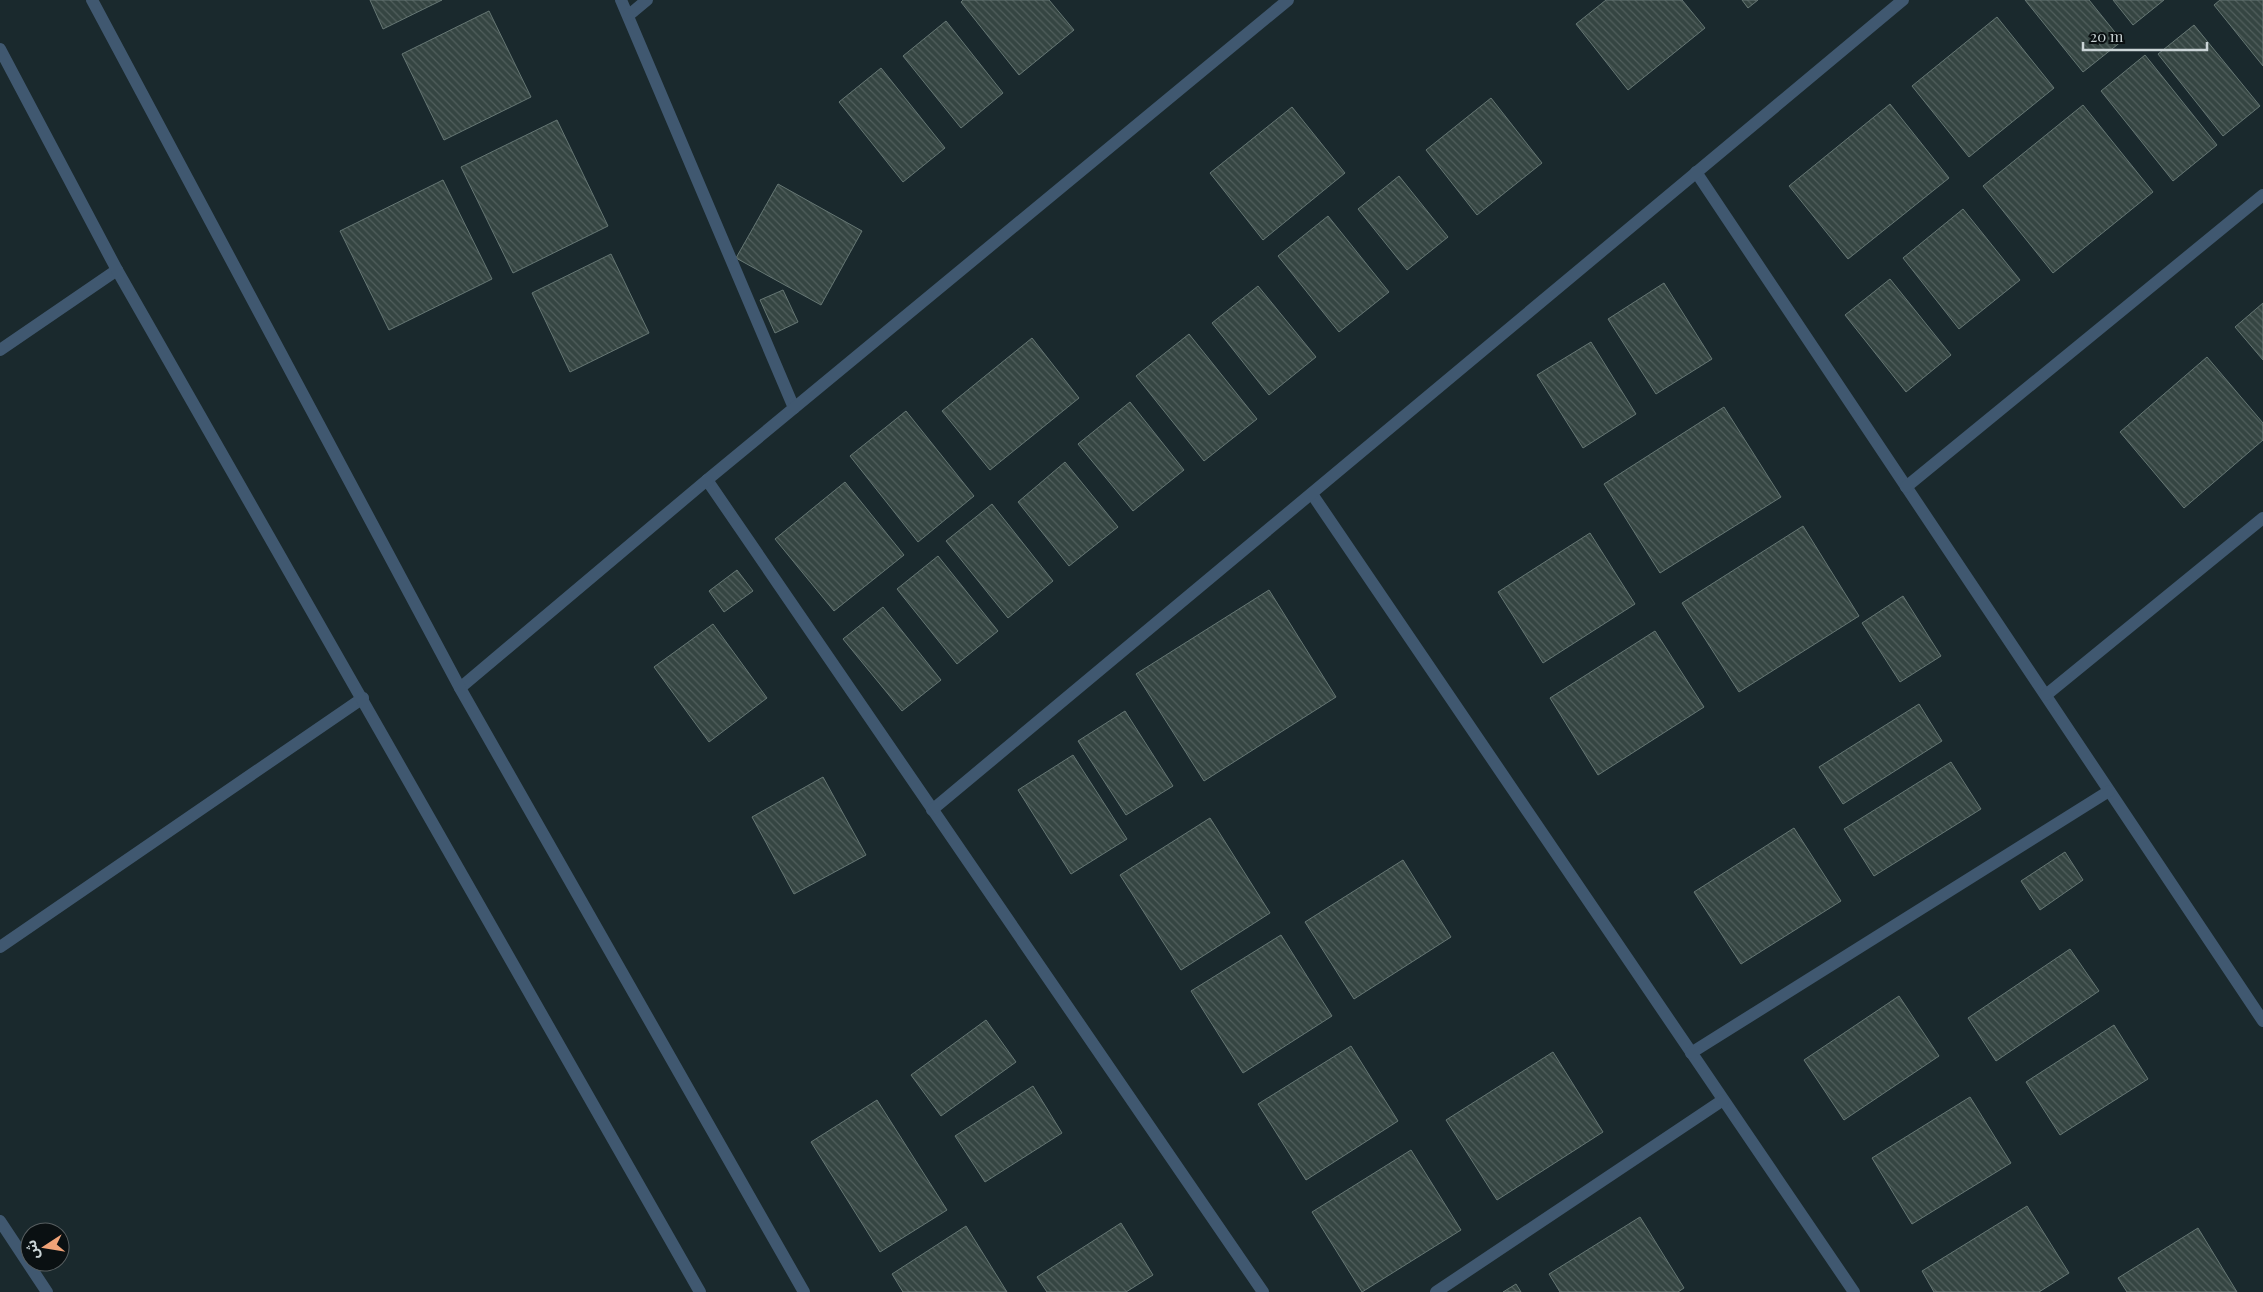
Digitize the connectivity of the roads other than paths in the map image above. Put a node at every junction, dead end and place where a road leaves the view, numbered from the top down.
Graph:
1 (92, 0) edge
2 (621, 0) edge
3 (647, 0) edge
4 (1288, 0) edge
5 (1903, 0) edge
6 (629, 15) junction
7 (0, 49) edge
8 (1696, 172) junction
9 (2263, 195) edge
10 (117, 270) junction
11 (0, 350) edge
12 (794, 408) junction
13 (707, 480) junction
14 (1906, 487) junction
15 (1312, 494) junction
16 (2263, 518) edge
17 (460, 688) junction
18 (2046, 695) junction
19 (363, 698) junction
20 (2110, 791) junction
21 (932, 810) junction
22 (0, 947) edge
23 (2263, 1021) edge
24 (1691, 1053) junction
25 (1723, 1100) junction
26 (0, 1221) edge
27 (47, 1292) edge
28 (700, 1292) edge
29 (804, 1292) edge
30 (1262, 1292) edge
31 (1436, 1292) edge
32 (1854, 1292) edge

1 - 17 street
2 - 6 street
3 - 6 street
4 - 12 street
5 - 8 street
6 - 12 street
7 - 10 street
8 - 14 street
8 - 15 street
9 - 14 street
10 - 11 street
10 - 19 street
12 - 13 street
13 - 17 street
13 - 21 street
14 - 18 street
15 - 21 street
15 - 24 street
16 - 18 street
17 - 29 street
18 - 20 street
19 - 22 street
19 - 28 street
20 - 23 street
20 - 24 street
21 - 30 street
24 - 25 street
25 - 31 street
25 - 32 street
26 - 27 street

